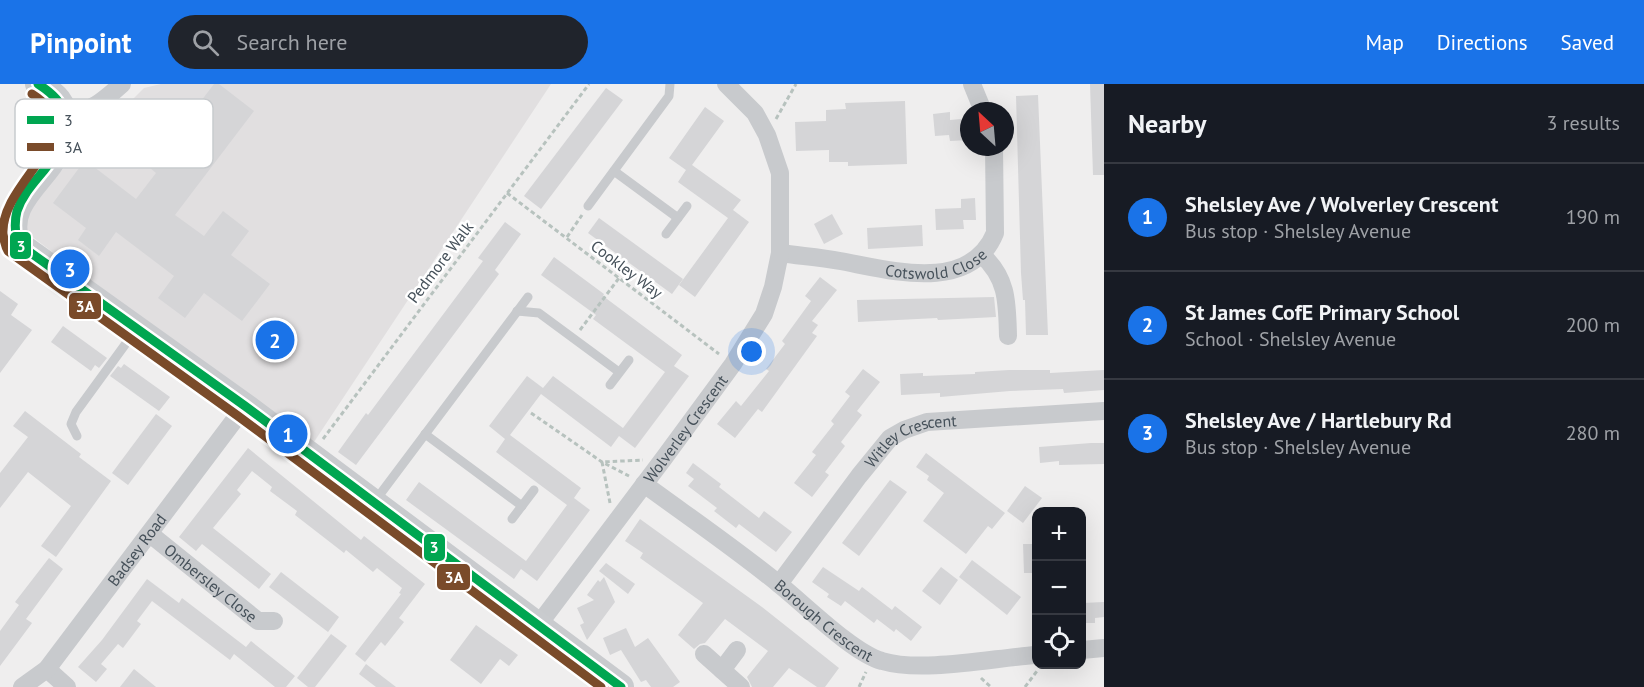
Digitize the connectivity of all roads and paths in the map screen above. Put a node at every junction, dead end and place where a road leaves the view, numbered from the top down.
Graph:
1 (38, 84) edge
2 (122, 84) edge
3 (589, 84) edge
4 (670, 84) edge
5 (726, 84) edge
6 (796, 84) edge
7 (972, 84) edge
8 (58, 99) edge
9 (106, 99) edge
10 (979, 102) edge
11 (767, 135) junction
12 (994, 156) edge
13 (44, 168) edge
14 (614, 171) junction
15 (507, 193) junction
16 (588, 206) joint
17 (687, 206) dead end
18 (678, 218) junction
19 (3, 219) edge
20 (666, 234) dead end
21 (567, 237) junction
22 (780, 253) junction
23 (982, 255) junction
24 (620, 278) junction
25 (528, 297) dead end
26 (517, 311) junction
27 (137, 328) junction
28 (1008, 336) dead end
29 (574, 339) junction
30 (629, 360) dead end
31 (733, 364) junction
32 (619, 372) junction
33 (610, 385) dead end
34 (245, 406) junction
35 (1104, 411) edge
36 (531, 413) dead end
37 (425, 434) junction
38 (77, 436) dead end
39 (311, 455) junction
40 (664, 458) junction
41 (602, 462) junction
42 (644, 484) junction
43 (534, 490) dead end
44 (374, 502) junction
45 (522, 506) junction
46 (512, 519) dead end
47 (615, 526) junction
48 (150, 534) junction
49 (779, 584) junction
50 (274, 621) dead end
51 (539, 624) junction
52 (1104, 648) edge
53 (737, 650) dead end
54 (1086, 650) edge
55 (704, 654) dead end
56 (1032, 655) edge
57 (47, 669) junction
58 (1038, 669) edge
59 (722, 670) junction
60 (22, 687) edge
61 (67, 687) edge
62 (621, 687) edge
63 (741, 687) edge
64 (1025, 687) edge

1 - 8 street
2 - 9 street
3 - 15 path, Pedmore Walk
4 - 14 lane
5 - 11 street, Wolverley Crescent
6 - 11 path
7 - 10 street
11 - 22 street, Wolverley Crescent
12 - 23 street, Cotswold Close
13 - 19 street
14 - 16 lane
14 - 18 lane
15 - 21 path, Cookley Way
15 - 39 path, Pedmore Walk
16 - 21 path
17 - 18 lane
18 - 20 lane
19 - 27 street
21 - 24 path, Cookley Way
22 - 23 street, Cotswold Close
22 - 31 street, Wolverley Crescent
23 - 28 street
24 - 29 path
24 - 31 path, Cookley Way
25 - 26 lane
26 - 29 lane
26 - 37 lane
27 - 34 street
27 - 38 lane
29 - 32 lane
30 - 32 lane
31 - 40 street, Wolverley Crescent
32 - 33 lane
34 - 39 street
34 - 48 street, Badsey Road
35 - 49 street, Witley Crescent
36 - 41 path
37 - 44 lane
37 - 45 lane
39 - 44 street
40 - 41 path
40 - 42 street, Wolverley Crescent
41 - 42 path
41 - 47 path
42 - 47 street, Wolverley Crescent
42 - 49 street, Borough Crescent
43 - 45 lane
44 - 51 street
45 - 46 lane
47 - 51 street, Wolverley Crescent
48 - 50 street, Ombersley Close
48 - 57 street, Badsey Road
49 - 56 street, Borough Crescent
51 - 62 street
52 - 54 street
53 - 59 street
55 - 59 street
57 - 60 street, Badsey Road
57 - 61 street
58 - 64 path
59 - 63 street

